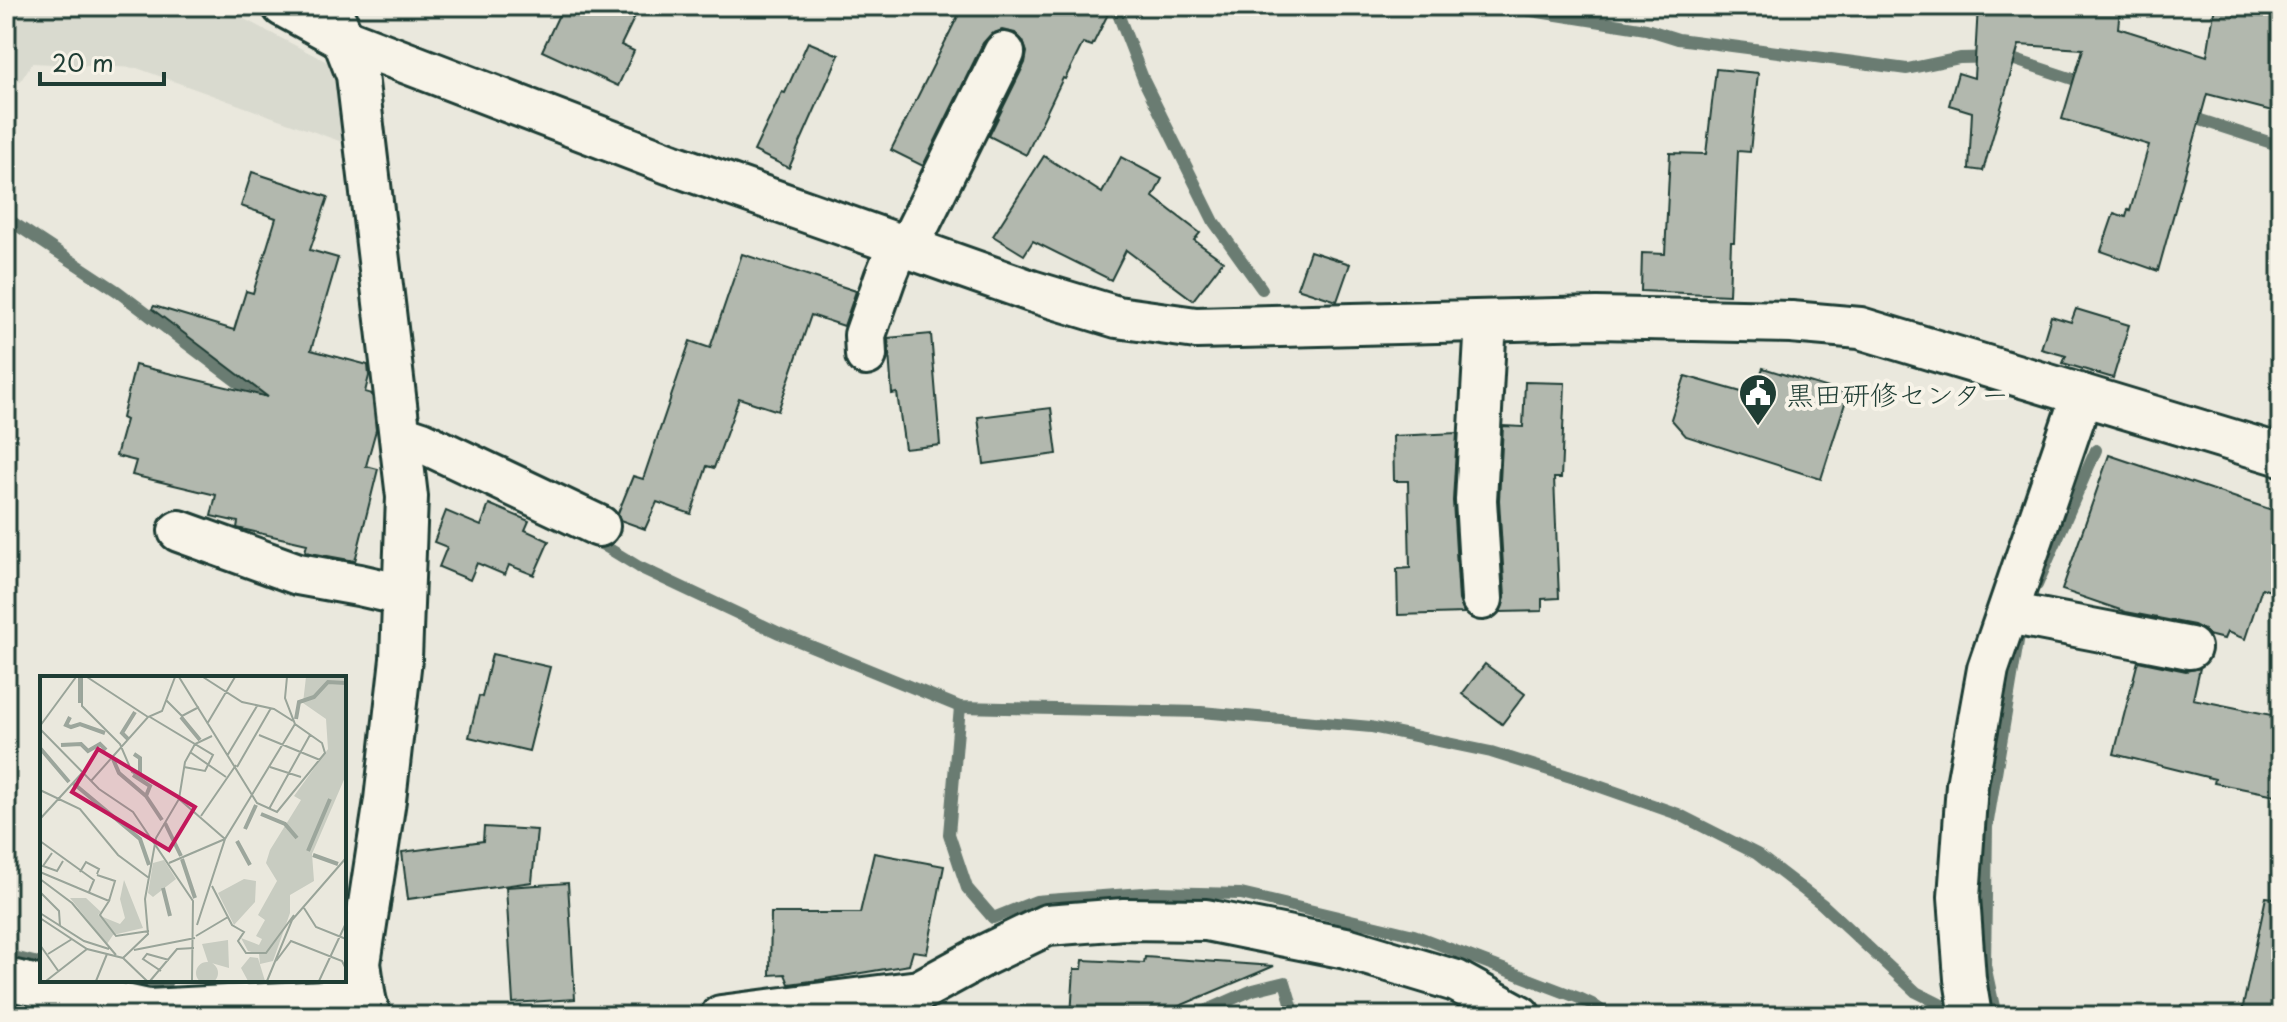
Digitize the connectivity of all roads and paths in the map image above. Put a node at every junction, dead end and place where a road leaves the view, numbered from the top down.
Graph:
1 (283, 6) edge
2 (336, 22) edge
3 (1004, 53) dead end
4 (904, 246) junction
5 (1486, 321) junction
6 (866, 355) dead end
7 (2082, 395) junction
8 (401, 435) junction
9 (2281, 455) edge
10 (599, 526) dead end
11 (179, 531) dead end
12 (403, 595) junction
13 (1482, 599) dead end
14 (2008, 613) junction
15 (2190, 648) dead end
16 (6, 979) edge
17 (368, 1008) edge
18 (721, 1016) edge
19 (1520, 1016) edge
20 (1971, 1016) edge

1 - 2 street
2 - 4 street
2 - 8 street
3 - 4 street
4 - 5 street
4 - 6 street
5 - 7 street
5 - 13 street
7 - 9 street
7 - 14 street
8 - 10 street
8 - 12 street
11 - 12 street
12 - 17 street
14 - 15 street
14 - 20 street
16 - 17 street
18 - 19 street

